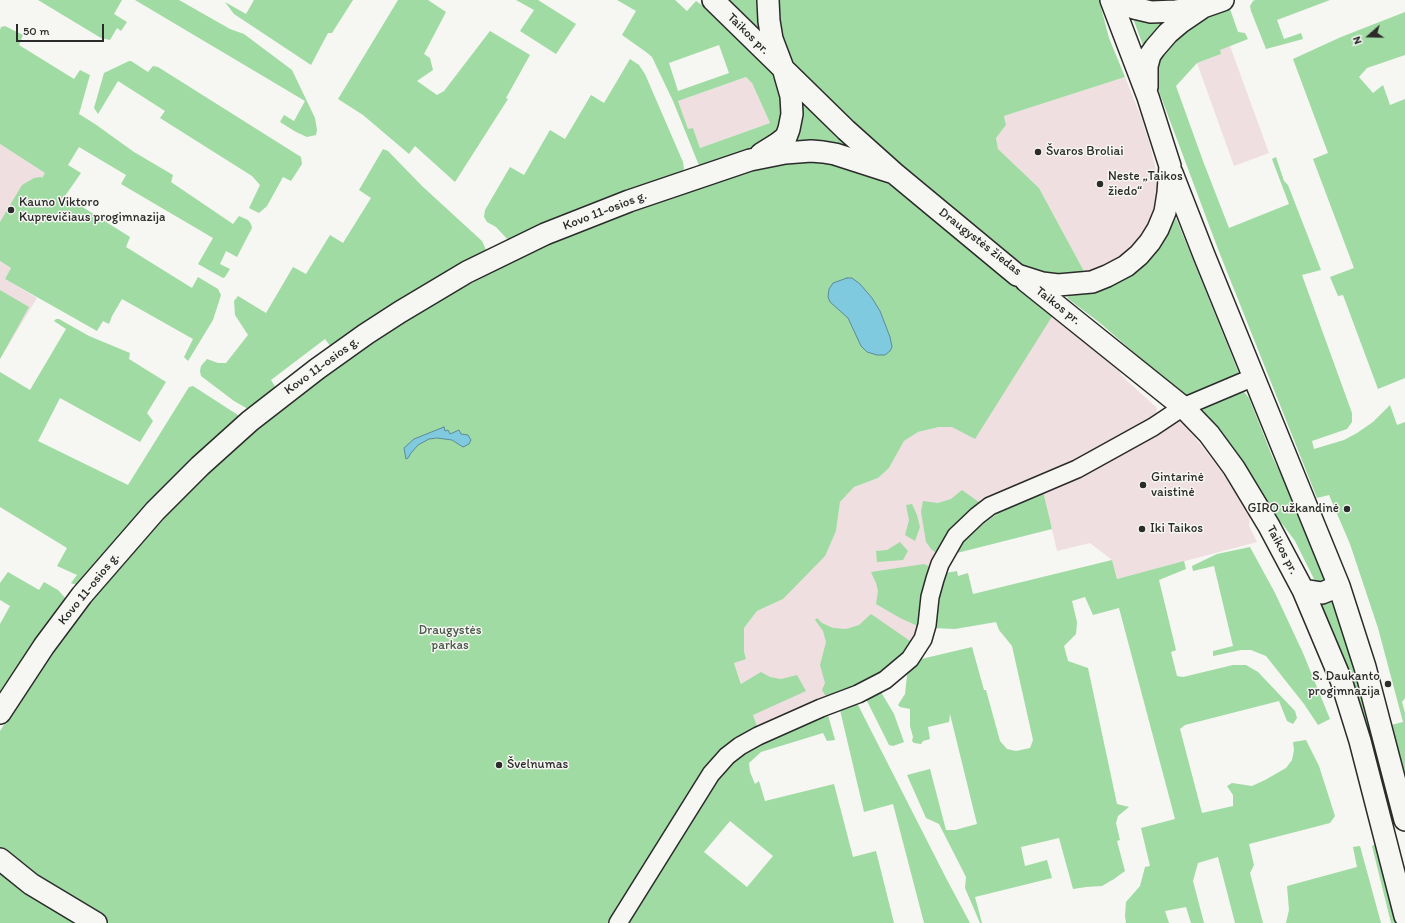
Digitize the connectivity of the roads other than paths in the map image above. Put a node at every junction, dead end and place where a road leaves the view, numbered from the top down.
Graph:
1 (713, 0) edge
2 (768, 0) edge
3 (1111, 0) edge
4 (1120, 0) edge
5 (1223, 0) edge
6 (1203, 8) junction
7 (783, 68) junction
8 (1148, 97) junction
9 (750, 160) junction
10 (1170, 166) junction
11 (894, 173) junction
12 (1017, 275) junction
13 (1254, 377) junction
14 (1183, 407) junction
15 (1339, 586) junction
16 (1303, 590) junction
17 (0, 714) edge
18 (1405, 820) edge
19 (0, 859) edge
20 (1405, 916) edge
21 (96, 923) edge
22 (618, 923) edge

1 - 7 main road, Taikos pr.
2 - 7 main road, Draugystės žiedas
3 - 8 main road, Draugystės žiedas
4 - 6 main road
5 - 6 main road
6 - 8 main road
7 - 9 main road, Kovo 11-osios g.
7 - 11 main road, Draugystės žiedas
8 - 10 main road, Draugystės žiedas
9 - 11 main road, Kovo 11-osios g.
9 - 17 main road, Kovo 11-osios g.
10 - 12 main road, Draugystės žiedas
10 - 13 main road
11 - 12 main road, Draugystės žiedas
12 - 14 main road, Taikos pr.
13 - 14 street
13 - 15 main road
14 - 16 main road, Taikos pr.
14 - 22 street
15 - 16 main road
15 - 18 main road
16 - 20 main road, Taikos pr.
19 - 21 main road

